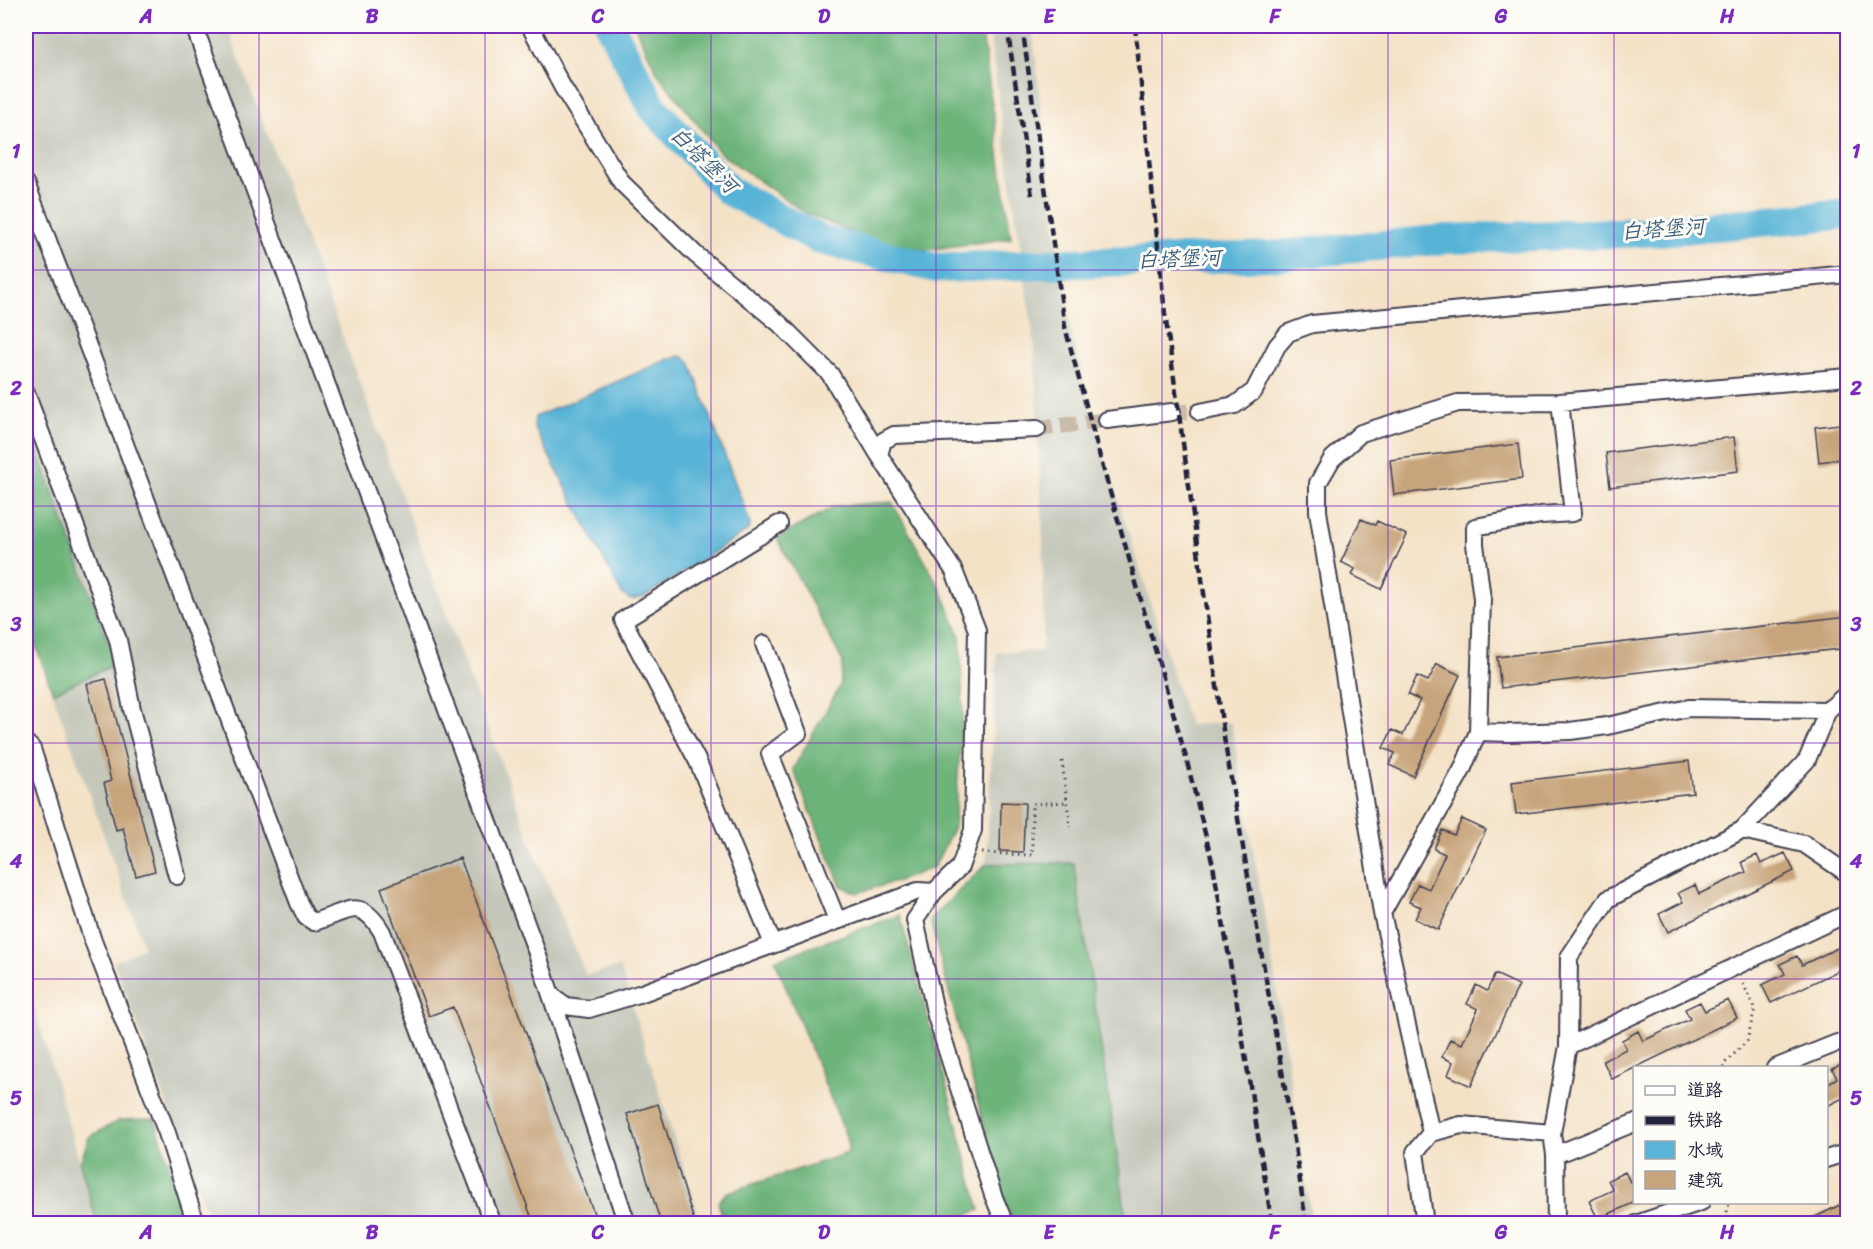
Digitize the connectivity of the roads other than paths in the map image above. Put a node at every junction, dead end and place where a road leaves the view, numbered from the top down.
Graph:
1 (194, 26) edge
2 (530, 26) edge
3 (26, 183) edge
4 (1848, 274) edge
5 (1848, 377) edge
6 (26, 393) edge
7 (1560, 402) junction
8 (1172, 411) tunnel mouth
9 (1200, 412) tunnel mouth
10 (1107, 420) tunnel mouth
11 (1037, 429) tunnel mouth
12 (879, 455) junction
13 (779, 524) dead end
14 (764, 644) dead end
15 (1848, 693) edge
16 (1828, 710) junction
17 (1478, 732) junction
18 (26, 744) edge
19 (1742, 830) junction
20 (1848, 874) edge
21 (177, 876) dead end
22 (934, 892) junction
23 (1848, 912) edge
24 (1382, 913) junction
25 (837, 920) junction
26 (773, 944) junction
27 (551, 995) junction
28 (1837, 1043) dead end
29 (1569, 1046) junction
30 (1780, 1066) edge
31 (1633, 1124) edge
32 (1552, 1133) junction
33 (1431, 1134) junction
34 (1848, 1152) edge
35 (1555, 1155) junction
36 (1828, 1160) edge
37 (1698, 1204) edge
38 (196, 1224) edge
39 (493, 1224) edge
40 (627, 1224) edge
41 (1005, 1224) edge
42 (1425, 1224) edge
43 (1556, 1224) edge
44 (1636, 1224) edge

1 - 27 street
2 - 12 street
3 - 39 street
4 - 9 street
5 - 7 street
6 - 21 street
7 - 17 street
7 - 24 street
8 - 10 street
11 - 12 street
12 - 22 street
13 - 26 street
14 - 25 street
15 - 16 street
16 - 17 street
16 - 19 street
17 - 24 street
18 - 38 street
19 - 20 street
19 - 29 street
22 - 25 street
22 - 41 street
23 - 29 street
24 - 33 street
25 - 26 street
26 - 27 street
27 - 40 street
28 - 30 street
29 - 32 street
31 - 35 street
32 - 33 street
32 - 35 street
33 - 42 street
34 - 36 street
35 - 43 street
37 - 44 street

